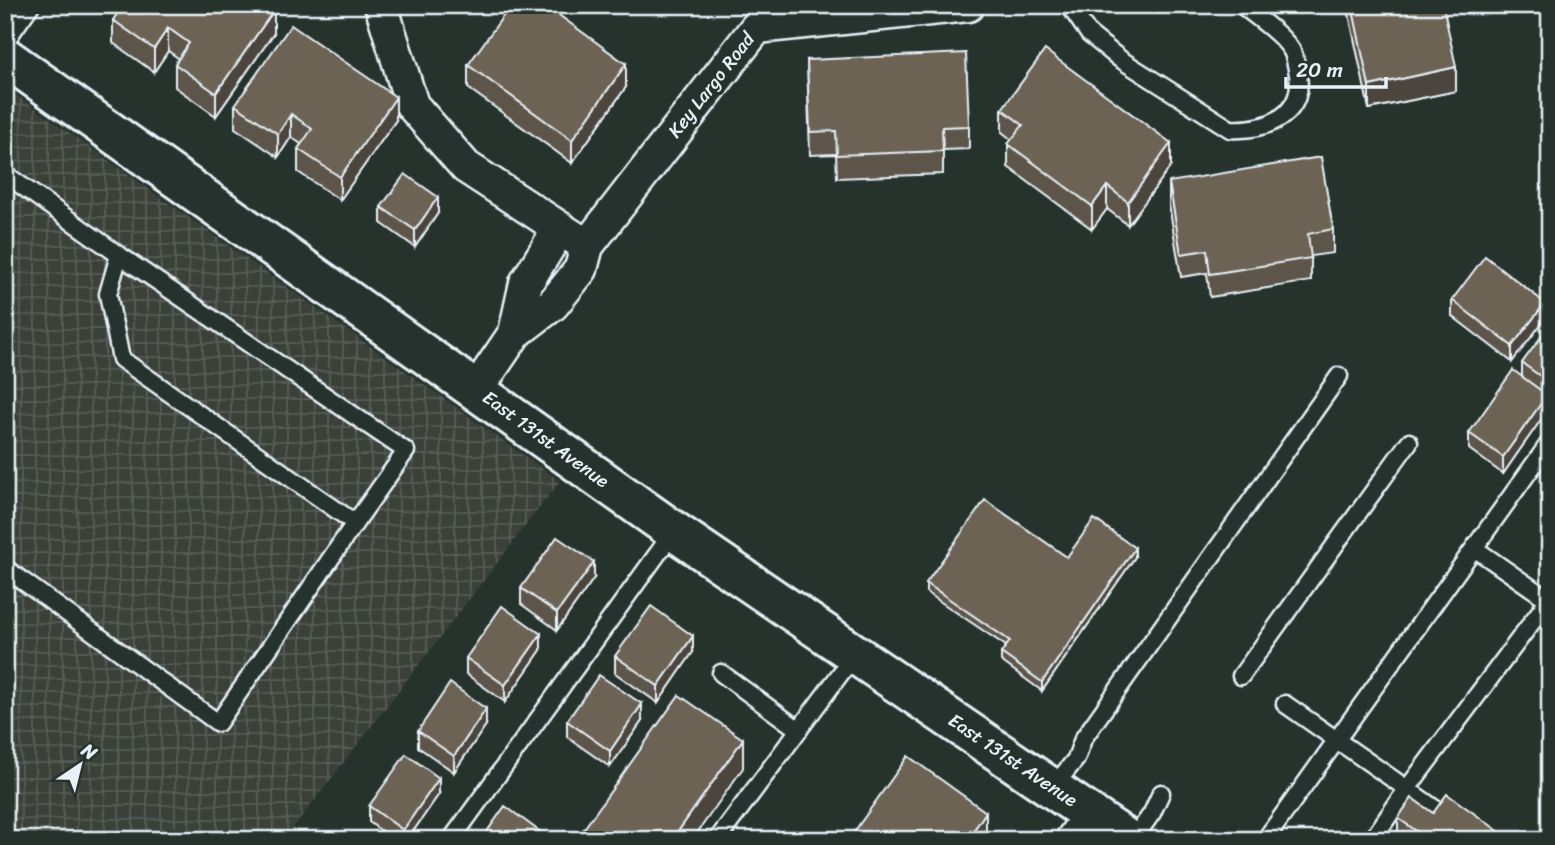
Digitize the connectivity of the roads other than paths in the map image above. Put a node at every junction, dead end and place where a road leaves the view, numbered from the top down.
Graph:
1 (31, 5) edge
2 (382, 5) edge
3 (968, 5) edge
4 (1069, 5) edge
5 (1242, 5) edge
6 (5, 42) edge
7 (5, 57) edge
8 (5, 174) edge
9 (560, 228) junction
10 (587, 246) junction
11 (119, 255) junction
12 (515, 333) junction
13 (1339, 376) dead end
14 (477, 389) junction
15 (1409, 442) dead end
16 (1550, 442) edge
17 (355, 523) junction
18 (674, 531) junction
19 (1474, 548) junction
20 (5, 568) edge
21 (1549, 600) edge
22 (855, 654) junction
23 (721, 673) dead end
24 (1241, 676) dead end
25 (1284, 704) dead end
26 (799, 730) junction
27 (1337, 740) junction
28 (1053, 787) junction
29 (1408, 789) junction
30 (1161, 793) dead end
31 (1082, 827) edge
32 (451, 840) edge
33 (717, 840) edge
34 (1130, 840) edge
35 (1265, 840) edge
36 (1372, 840) edge
37 (1479, 840) edge

1 - 6 lane
2 - 9 street
3 - 10 street, Key Largo Road
4 - 5 lane
7 - 14 street, East 131st Avenue
8 - 11 lane
9 - 10 street
9 - 12 street, Key Largo Road
10 - 12 street, Key Largo Road
11 - 17 lane
11 - 17 lane
12 - 14 street, Key Largo Road
13 - 28 lane
14 - 18 street, East 131st Avenue
15 - 24 lane
16 - 19 lane
17 - 20 lane
18 - 22 street, East 131st Avenue
18 - 32 lane
19 - 21 lane
19 - 27 lane
21 - 29 lane
22 - 26 lane
22 - 28 street, East 131st Avenue
23 - 26 lane
25 - 27 lane
26 - 33 lane
27 - 29 lane
27 - 35 lane
28 - 31 street, East 131st Avenue
29 - 36 lane
29 - 37 lane
30 - 34 lane
31 - 34 street, East 131st Avenue

